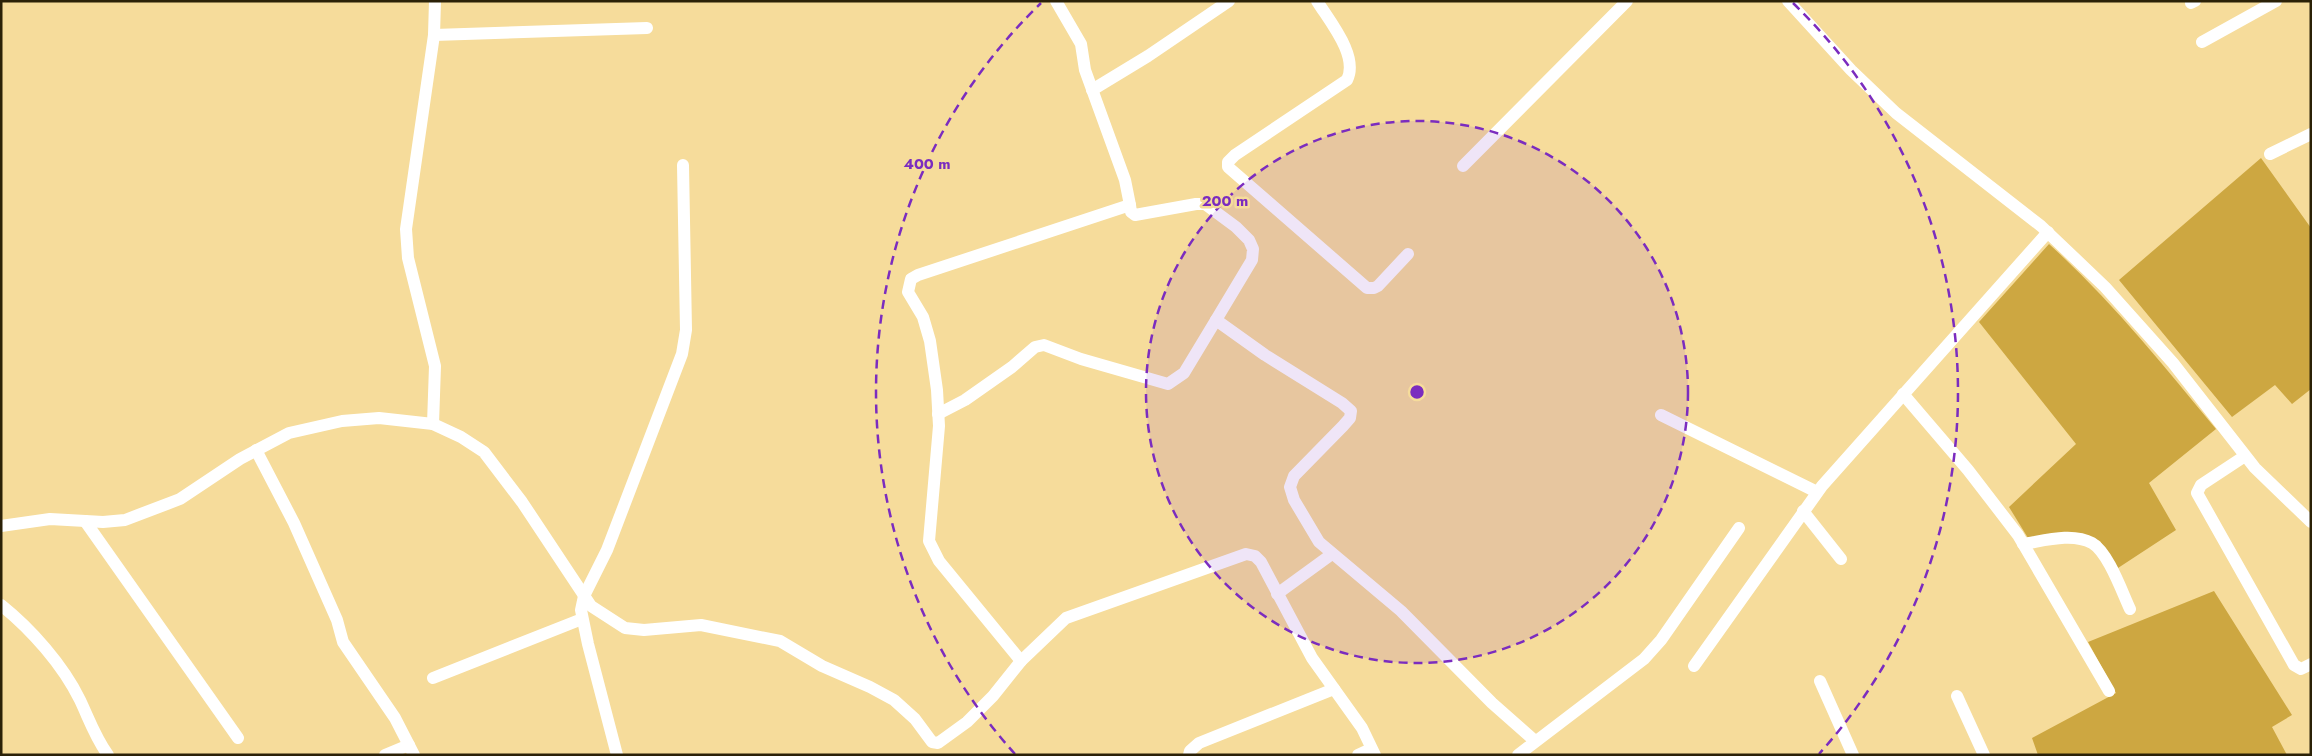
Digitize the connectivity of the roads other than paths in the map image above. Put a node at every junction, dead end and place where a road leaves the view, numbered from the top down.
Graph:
1 (435, 1) edge
2 (1056, 1) edge
3 (1229, 1) edge
4 (1317, 1) edge
5 (1626, 1) edge
6 (1788, 1) edge
7 (2276, 1) edge
8 (646, 28) dead end
9 (434, 35) junction
10 (2202, 42) dead end
11 (1092, 90) junction
12 (2311, 134) edge
13 (2270, 154) dead end
14 (683, 165) dead end
15 (1463, 166) dead end
16 (1130, 205) junction
17 (2048, 232) junction
18 (1408, 254) dead end
19 (1216, 320) junction
20 (1902, 394) junction
21 (938, 414) junction
22 (1661, 415) dead end
23 (433, 424) junction
24 (256, 450) junction
25 (2245, 456) junction
26 (1817, 492) junction
27 (1803, 511) junction
28 (85, 521) junction
29 (2311, 522) edge
30 (1, 526) edge
31 (1739, 528) dead end
32 (2023, 544) junction
33 (1332, 554) junction
34 (1841, 559) dead end
35 (1278, 594) junction
36 (584, 596) junction
37 (1, 605) edge
38 (2130, 609) dead end
39 (582, 619) junction
40 (1021, 661) junction
41 (2311, 664) edge
42 (1694, 666) dead end
43 (433, 678) dead end
44 (1820, 681) dead end
45 (1334, 689) junction
46 (2109, 691) dead end
47 (1957, 696) dead end
48 (238, 738) dead end
49 (1535, 741) junction
50 (932, 742) junction
51 (412, 750) edge
52 (1373, 752) edge
53 (1522, 754) edge
54 (108, 755) edge
55 (385, 755) edge
56 (617, 755) edge
57 (938, 755) edge
58 (1190, 755) edge
59 (1358, 755) edge
60 (1853, 755) edge
61 (1984, 755) edge

1 - 9 street
2 - 11 street
3 - 11 street
4 - 18 street
5 - 15 street
6 - 17 street
7 - 10 street
8 - 9 street
9 - 23 street
11 - 16 street
12 - 13 street
14 - 36 street
16 - 19 street
16 - 21 street
17 - 20 street
17 - 25 street
19 - 21 street
19 - 33 street
20 - 26 street
20 - 32 street
21 - 40 street
22 - 26 street
23 - 24 street
23 - 36 street
24 - 28 street
24 - 51 street
25 - 29 street
25 - 41 street
26 - 27 street
27 - 34 street
27 - 42 street
28 - 30 street
28 - 48 street
31 - 49 street
32 - 38 street
32 - 46 street
33 - 35 street
33 - 49 street
35 - 40 street
35 - 45 street
36 - 39 street
36 - 50 street
37 - 54 street
39 - 43 street
39 - 56 street
40 - 50 street
44 - 60 street
45 - 52 street
45 - 58 street
47 - 61 street
49 - 53 street
50 - 57 street
51 - 55 street
52 - 59 street

